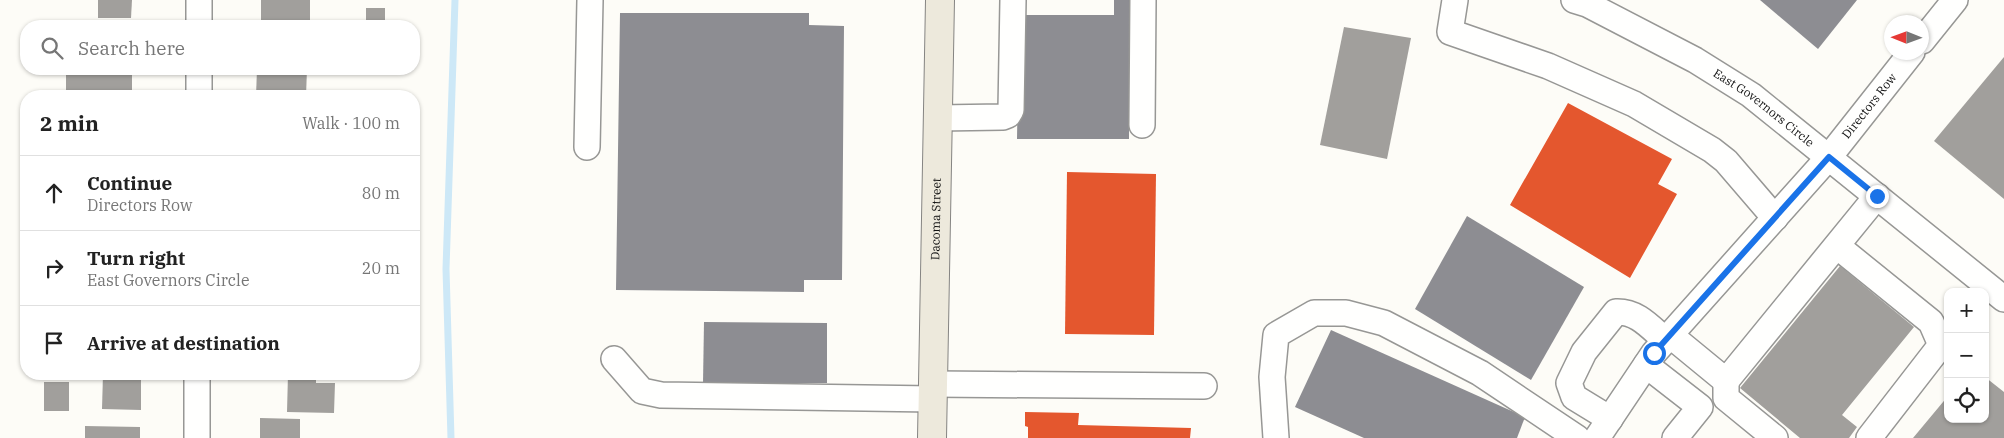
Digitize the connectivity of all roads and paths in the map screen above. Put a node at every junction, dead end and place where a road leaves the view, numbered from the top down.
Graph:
1 (199, 0) edge
2 (590, 0) edge
3 (940, 0) edge
4 (1013, 0) edge
5 (1144, 0) edge
6 (1455, 0) edge
7 (1955, 0) edge
8 (1583, 1) edge
9 (199, 20) edge
10 (1929, 32) edge
11 (1906, 60) edge
12 (199, 75) edge
13 (199, 90) edge
14 (938, 118) junction
15 (1142, 125) dead end
16 (587, 147) dead end
17 (1829, 157) junction
18 (1877, 196) junction
19 (1775, 218) junction
20 (1836, 246) junction
21 (2004, 299) edge
22 (1668, 337) junction
23 (614, 360) dead end
24 (1646, 365) junction
25 (197, 380) edge
26 (1726, 381) junction
27 (1569, 383) junction
28 (1204, 386) dead end
29 (933, 392) junction
30 (1552, 421) junction
31 (1603, 429) edge
32 (197, 438) edge
33 (932, 438) edge
34 (1276, 438) edge
35 (1576, 438) edge
36 (1675, 438) edge
37 (1775, 438) edge
38 (1868, 438) edge

1 - 9 street
2 - 16 street
3 - 14 main road, Dacoma Street
4 - 14 street
5 - 15 street
6 - 19 street
7 - 10 street
8 - 17 street, East Governors Circle
11 - 17 street, Directors Row
12 - 13 street
14 - 29 main road, Dacoma Street
17 - 18 street, East Governors Circle
17 - 19 street, Directors Row
18 - 20 street
18 - 21 street, East Governors Circle
19 - 22 street, Directors Row
20 - 26 street
20 - 38 street
22 - 24 street, Directors Row
22 - 26 street
22 - 27 street
23 - 29 street
24 - 31 street, Directors Row
24 - 36 street
25 - 32 street
26 - 37 street
27 - 30 street
27 - 31 street
28 - 29 street
29 - 33 main road, Dacoma Street
30 - 34 street
30 - 35 street

